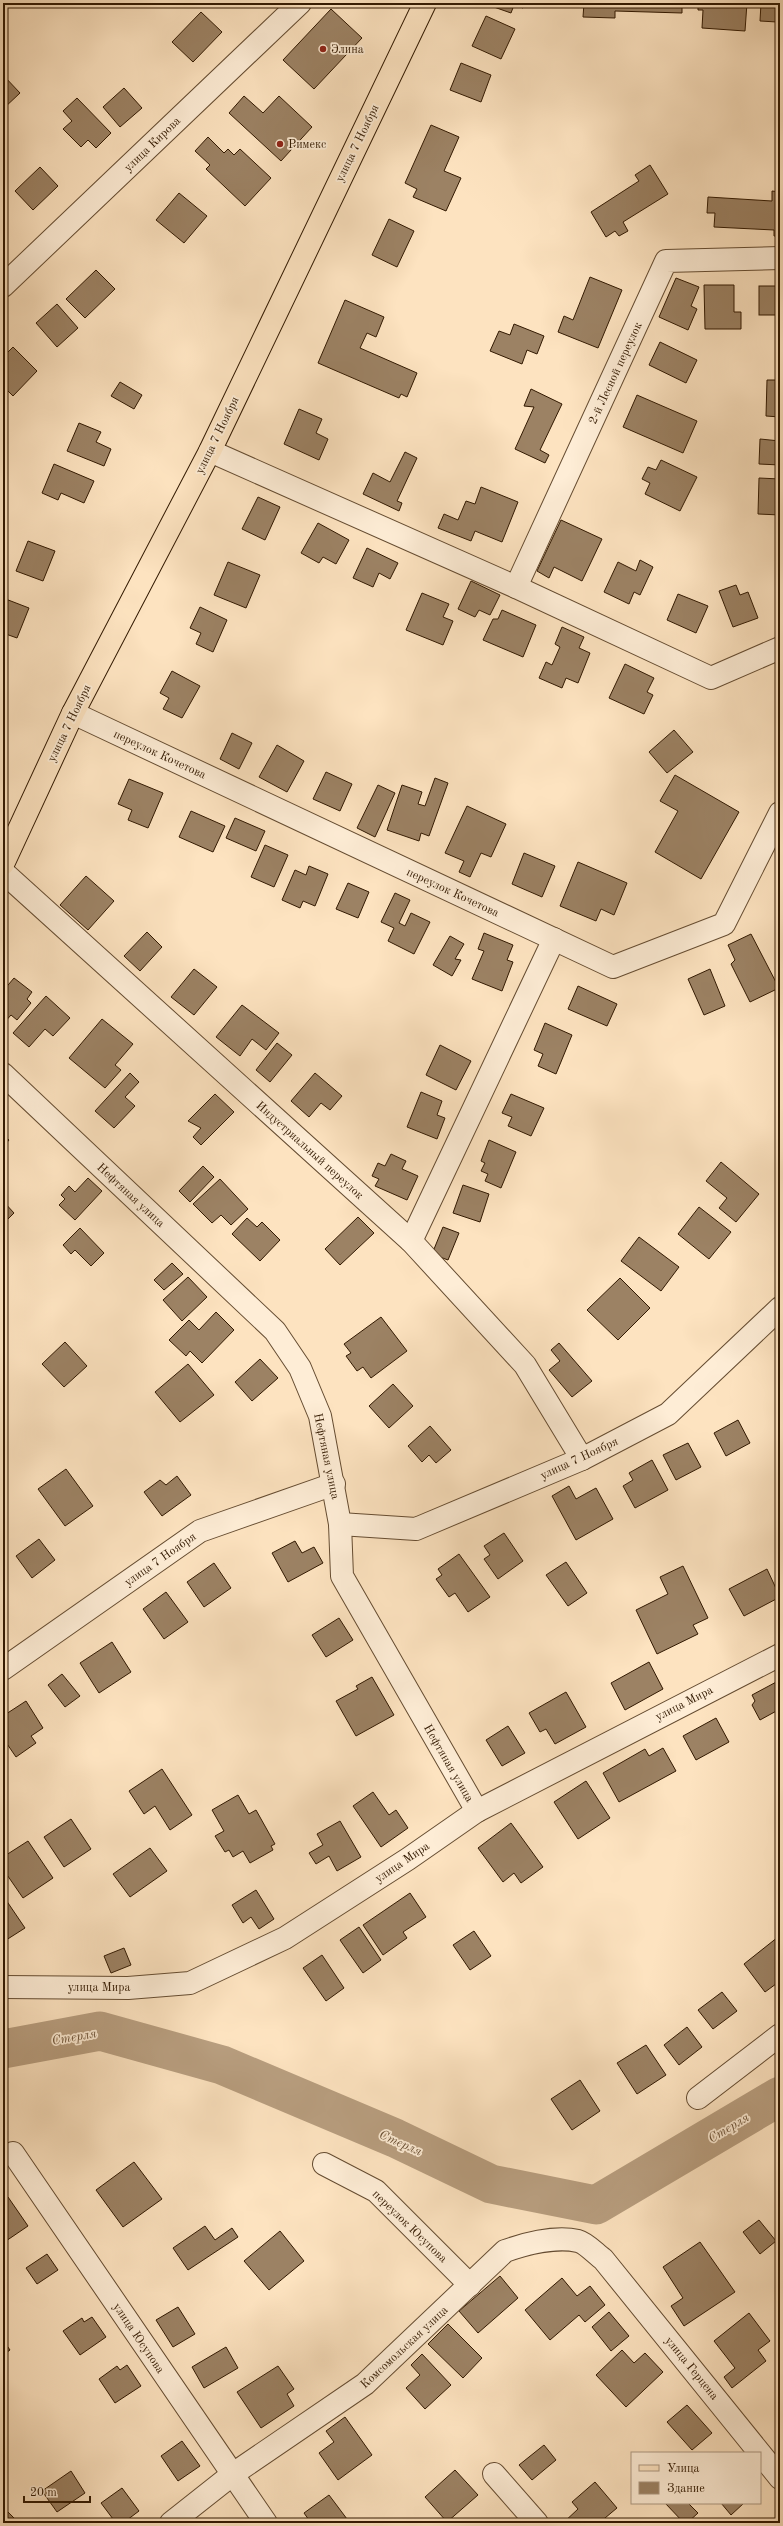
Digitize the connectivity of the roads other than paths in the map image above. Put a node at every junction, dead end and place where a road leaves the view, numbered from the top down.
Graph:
1 (300, 3) edge
2 (425, 3) edge
3 (780, 258) edge
4 (3, 286) edge
5 (210, 451) junction
6 (516, 587) junction
7 (780, 648) edge
8 (73, 713) junction
9 (780, 813) edge
10 (3, 864) edge
11 (3, 872) edge
12 (554, 939) junction
13 (3, 1074) edge
14 (411, 1242) junction
15 (780, 1308) edge
16 (582, 1459) junction
17 (334, 1484) junction
18 (340, 1524) junction
19 (780, 1655) edge
20 (3, 1669) edge
21 (476, 1811) junction
22 (3, 1987) edge
23 (780, 2035) edge
24 (698, 2098) dead end
25 (13, 2153) dead end
26 (324, 2164) dead end
27 (603, 2259) joint
28 (470, 2285) junction
29 (759, 2452) edge
30 (761, 2454) edge
31 (232, 2474) junction
32 (494, 2474) dead end
33 (780, 2478) edge
34 (171, 2523) edge
35 (266, 2523) edge
36 (536, 2523) edge

1 - 4 street, улица Кирова
2 - 5 main road, улица 7 Ноября
3 - 6 street, 2-й Лесной переулок
5 - 6 street
5 - 8 main road, улица 7 Ноября
6 - 7 street
8 - 10 main road, улица 7 Ноября
8 - 12 street, переулок Кочетова
9 - 12 street, переулок Кочетова
11 - 14 street, Индустриальный переулок
12 - 14 street
13 - 17 street, Нефтяная улица
14 - 16 street, Индустриальный переулок
15 - 16 street, улица 7 Ноября
16 - 18 street, улица 7 Ноября
17 - 18 street, Нефтяная улица
17 - 20 street, улица 7 Ноября
18 - 21 street, Нефтяная улица
19 - 21 street, улица Мира
21 - 22 street, улица Мира
23 - 24 street
25 - 31 street, улица Юсупова
26 - 28 street, переулок Юсупова
27 - 28 street, Комсомольская улица
27 - 29 street, улица Герцена
28 - 31 street, Комсомольская улица
30 - 33 street, улица Герцена
31 - 34 street, Комсомольская улица
31 - 35 street, улица Юсупова
32 - 36 street

